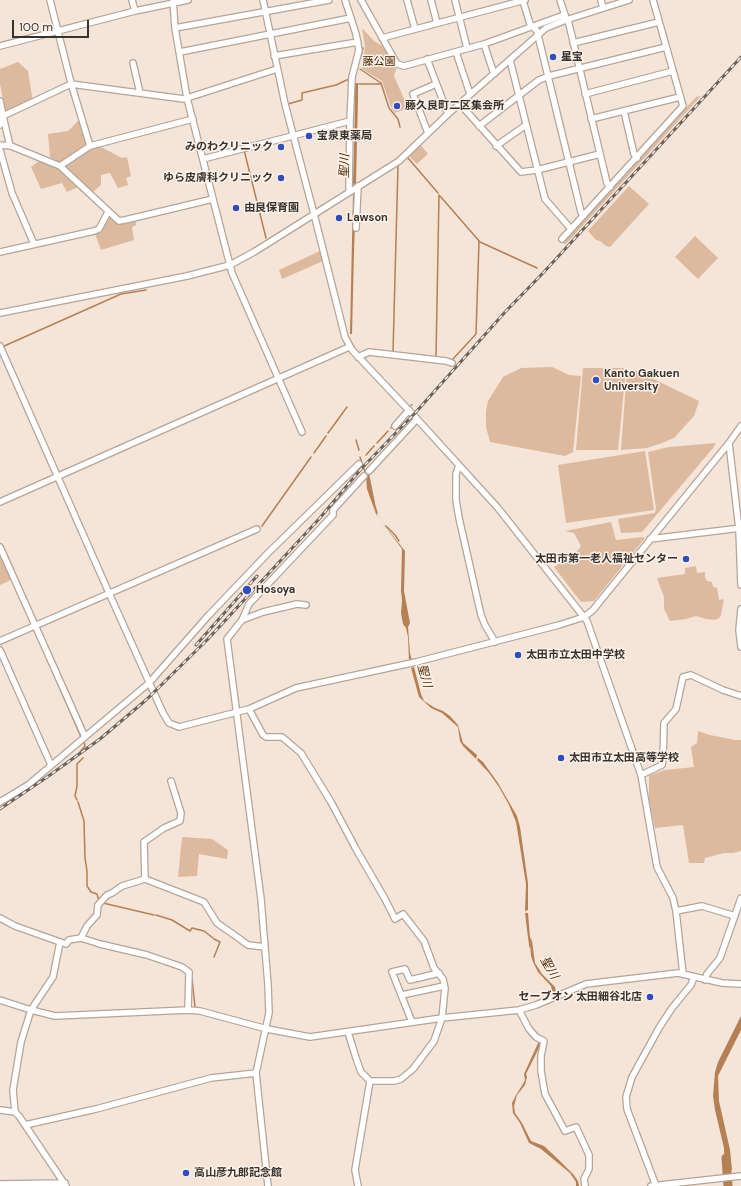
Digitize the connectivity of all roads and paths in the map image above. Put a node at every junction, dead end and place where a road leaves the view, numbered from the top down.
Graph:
1 (50, 0) edge
2 (132, 0) edge
3 (188, 0) edge
4 (263, 0) edge
5 (329, 0) edge
6 (345, 0) edge
7 (363, 0) edge
8 (407, 0) edge
9 (431, 0) edge
10 (455, 0) edge
11 (524, 0) edge
12 (560, 0) edge
13 (601, 0) edge
14 (629, 0) edge
15 (653, 0) edge
16 (173, 1) edge
17 (603, 8) junction
18 (135, 11) junction
19 (266, 12) junction
20 (460, 17) junction
21 (351, 18) junction
22 (566, 18) junction
23 (659, 22) junction
24 (437, 23) junction
25 (533, 26) junction
26 (175, 28) junction
27 (415, 29) junction
28 (59, 31) junction
29 (270, 34) junction
30 (538, 35) junction
31 (382, 38) junction
32 (358, 42) junction
33 (573, 42) junction
34 (484, 44) junction
35 (0, 46) edge
36 (666, 47) junction
37 (467, 48) junction
38 (180, 52) junction
39 (456, 52) junction
40 (274, 56) junction
41 (427, 59) junction
42 (510, 60) junction
43 (133, 63) dead end
44 (579, 68) junction
45 (277, 69) junction
46 (673, 71) junction
47 (494, 74) junction
48 (548, 76) junction
49 (72, 84) junction
50 (436, 84) junction
51 (140, 93) junction
52 (470, 94) junction
53 (585, 94) junction
54 (519, 95) junction
55 (680, 97) junction
56 (187, 98) junction
57 (0, 101) edge
58 (460, 104) junction
59 (624, 111) junction
60 (448, 114) junction
61 (3, 116) junction
62 (591, 118) junction
63 (193, 119) junction
64 (350, 121) junction
65 (0, 125) edge
66 (526, 125) junction
67 (479, 126) junction
68 (428, 133) junction
69 (293, 135) junction
70 (0, 145) edge
71 (10, 146) junction
72 (90, 146) junction
73 (496, 146) junction
74 (0, 150) edge
75 (600, 154) junction
76 (637, 158) junction
77 (203, 159) junction
78 (569, 162) junction
79 (60, 166) junction
80 (537, 170) junction
81 (610, 186) junction
82 (354, 188) junction
83 (213, 199) junction
84 (108, 212) junction
85 (314, 214) junction
86 (584, 216) junction
87 (356, 228) dead end
88 (571, 229) junction
89 (562, 239) dead end
90 (34, 244) junction
91 (0, 252) edge
92 (230, 265) junction
93 (0, 313) edge
94 (349, 347) junction
95 (1, 349) edge
96 (358, 357) junction
97 (452, 363) dead end
98 (279, 379) junction
99 (409, 410) junction
100 (417, 419) junction
101 (395, 426) dead end
102 (741, 426) edge
103 (302, 432) dead end
104 (729, 443) junction
105 (359, 464) dead end
106 (459, 465) junction
107 (58, 477) junction
108 (0, 502) edge
109 (257, 528) dead end
110 (740, 528) edge
111 (650, 539) junction
112 (0, 547) edge
113 (741, 585) edge
114 (109, 594) junction
115 (306, 605) dead end
116 (741, 609) edge
117 (584, 616) junction
118 (242, 620) junction
119 (36, 626) junction
120 (0, 642) edge
121 (496, 642) junction
122 (741, 648) edge
123 (0, 650) edge
124 (149, 683) junction
125 (741, 696) edge
126 (249, 709) junction
127 (236, 712) junction
128 (85, 737) junction
129 (51, 765) junction
130 (641, 775) junction
131 (171, 781) dead end
132 (0, 802) edge
133 (145, 879) junction
134 (741, 898) edge
135 (676, 911) junction
136 (735, 916) junction
137 (0, 918) edge
138 (81, 938) junction
139 (60, 942) junction
140 (265, 947) junction
141 (439, 973) junction
142 (683, 974) junction
143 (694, 977) junction
144 (705, 980) junction
145 (741, 984) edge
146 (444, 986) junction
147 (402, 995) junction
148 (0, 1000) edge
149 (31, 1010) junction
150 (188, 1010) junction
151 (519, 1010) junction
152 (442, 1018) junction
153 (412, 1022) junction
154 (267, 1029) junction
155 (348, 1032) junction
156 (256, 1073) junction
157 (370, 1081) junction
158 (0, 1110) edge
159 (15, 1112) junction
160 (25, 1124) junction
161 (739, 1177) edge
162 (0, 1184) edge
163 (65, 1184) edge
164 (268, 1186) edge
165 (358, 1186) edge
166 (585, 1186) edge
167 (654, 1186) edge

1 - 28 street
2 - 18 street
3 - 16 street
4 - 19 street
5 - 19 street
6 - 21 street
7 - 31 street
8 - 27 street
9 - 24 street
10 - 20 street
11 - 20 street
11 - 25 street
12 - 22 street
13 - 17 street
14 - 17 street
15 - 23 street
16 - 18 street
16 - 26 street
17 - 22 street
18 - 28 street
19 - 26 street
19 - 29 street
20 - 24 street
20 - 37 street
21 - 29 street
21 - 32 street
22 - 25 street
22 - 30 street
22 - 33 street
23 - 33 street
23 - 36 street
24 - 27 street
25 - 30 street
25 - 34 street
26 - 38 street
27 - 31 street
28 - 35 street
28 - 49 street
29 - 38 street
29 - 40 street
30 - 42 street
30 - 48 street
31 - 41 street
32 - 40 street
32 - 64 street
33 - 44 street
34 - 37 street
34 - 47 street
36 - 44 street
36 - 46 street
37 - 39 street
38 - 56 street
39 - 41 street
39 - 52 street
40 - 45 street
41 - 50 street
42 - 47 street
42 - 54 street
43 - 51 street
44 - 48 street
44 - 53 street
45 - 56 street
45 - 69 street
46 - 53 street
46 - 55 street
47 - 52 street
48 - 54 street
48 - 78 street
49 - 51 street
49 - 61 street
49 - 72 street
50 - 60 street
50 - 68 street
51 - 56 street
52 - 58 street
53 - 62 street
54 - 66 street
54 - 67 street
55 - 59 street
55 - 76 street
56 - 63 street
57 - 61 street
58 - 60 street
58 - 67 street
59 - 62 street
59 - 76 street
60 - 68 street
61 - 65 street
61 - 71 street
62 - 75 street
63 - 72 street
63 - 77 street
64 - 69 street
64 - 82 street
66 - 73 street
66 - 80 street
67 - 73 street
68 - 82 street
69 - 77 street
69 - 85 street
70 - 71 street
71 - 79 street
72 - 79 street
73 - 80 street
74 - 90 street
75 - 78 street
75 - 81 street
76 - 81 street
77 - 83 street
78 - 80 street
78 - 86 street
79 - 84 street
80 - 88 street
81 - 86 street
82 - 85 street
82 - 87 street
83 - 84 street
83 - 92 street
84 - 90 street
85 - 92 street
85 - 94 street
86 - 88 street
88 - 89 street
90 - 91 street
92 - 93 street
92 - 98 street
94 - 96 street
94 - 98 street
95 - 107 street
96 - 97 street
96 - 99 street
98 - 103 street
98 - 107 street
99 - 100 street
99 - 101 street
100 - 106 street
100 - 118 street
102 - 104 street
104 - 110 street
104 - 111 street
105 - 124 street
106 - 117 street
106 - 121 street
107 - 108 street
107 - 114 street
109 - 114 street
110 - 111 street
110 - 113 street
111 - 117 street
112 - 119 street
114 - 119 street
114 - 124 street
115 - 118 street
116 - 122 street
117 - 121 street
117 - 130 street
118 - 127 street
119 - 120 street
119 - 128 street
121 - 126 street
123 - 129 street
124 - 127 street
124 - 128 street
125 - 130 street
126 - 127 street
126 - 141 street
127 - 140 street
128 - 129 street
129 - 132 street
130 - 135 street
131 - 133 street
133 - 138 street
133 - 140 street
134 - 136 street
135 - 136 street
135 - 142 street
136 - 144 street
137 - 139 street
138 - 139 street
138 - 150 street
139 - 149 street
140 - 154 street
141 - 146 street
141 - 147 street
142 - 143 street
142 - 151 street
143 - 144 street
143 - 167 street
144 - 145 street
146 - 147 street
146 - 152 street
147 - 153 street
148 - 149 street
149 - 150 street
149 - 159 street
150 - 154 street
151 - 152 street
151 - 166 street
152 - 153 street
152 - 157 street
153 - 155 street
154 - 155 street
154 - 156 street
155 - 157 street
156 - 160 street
156 - 164 street
157 - 165 street
158 - 159 street
159 - 160 street
160 - 163 street
161 - 167 street
162 - 163 street

